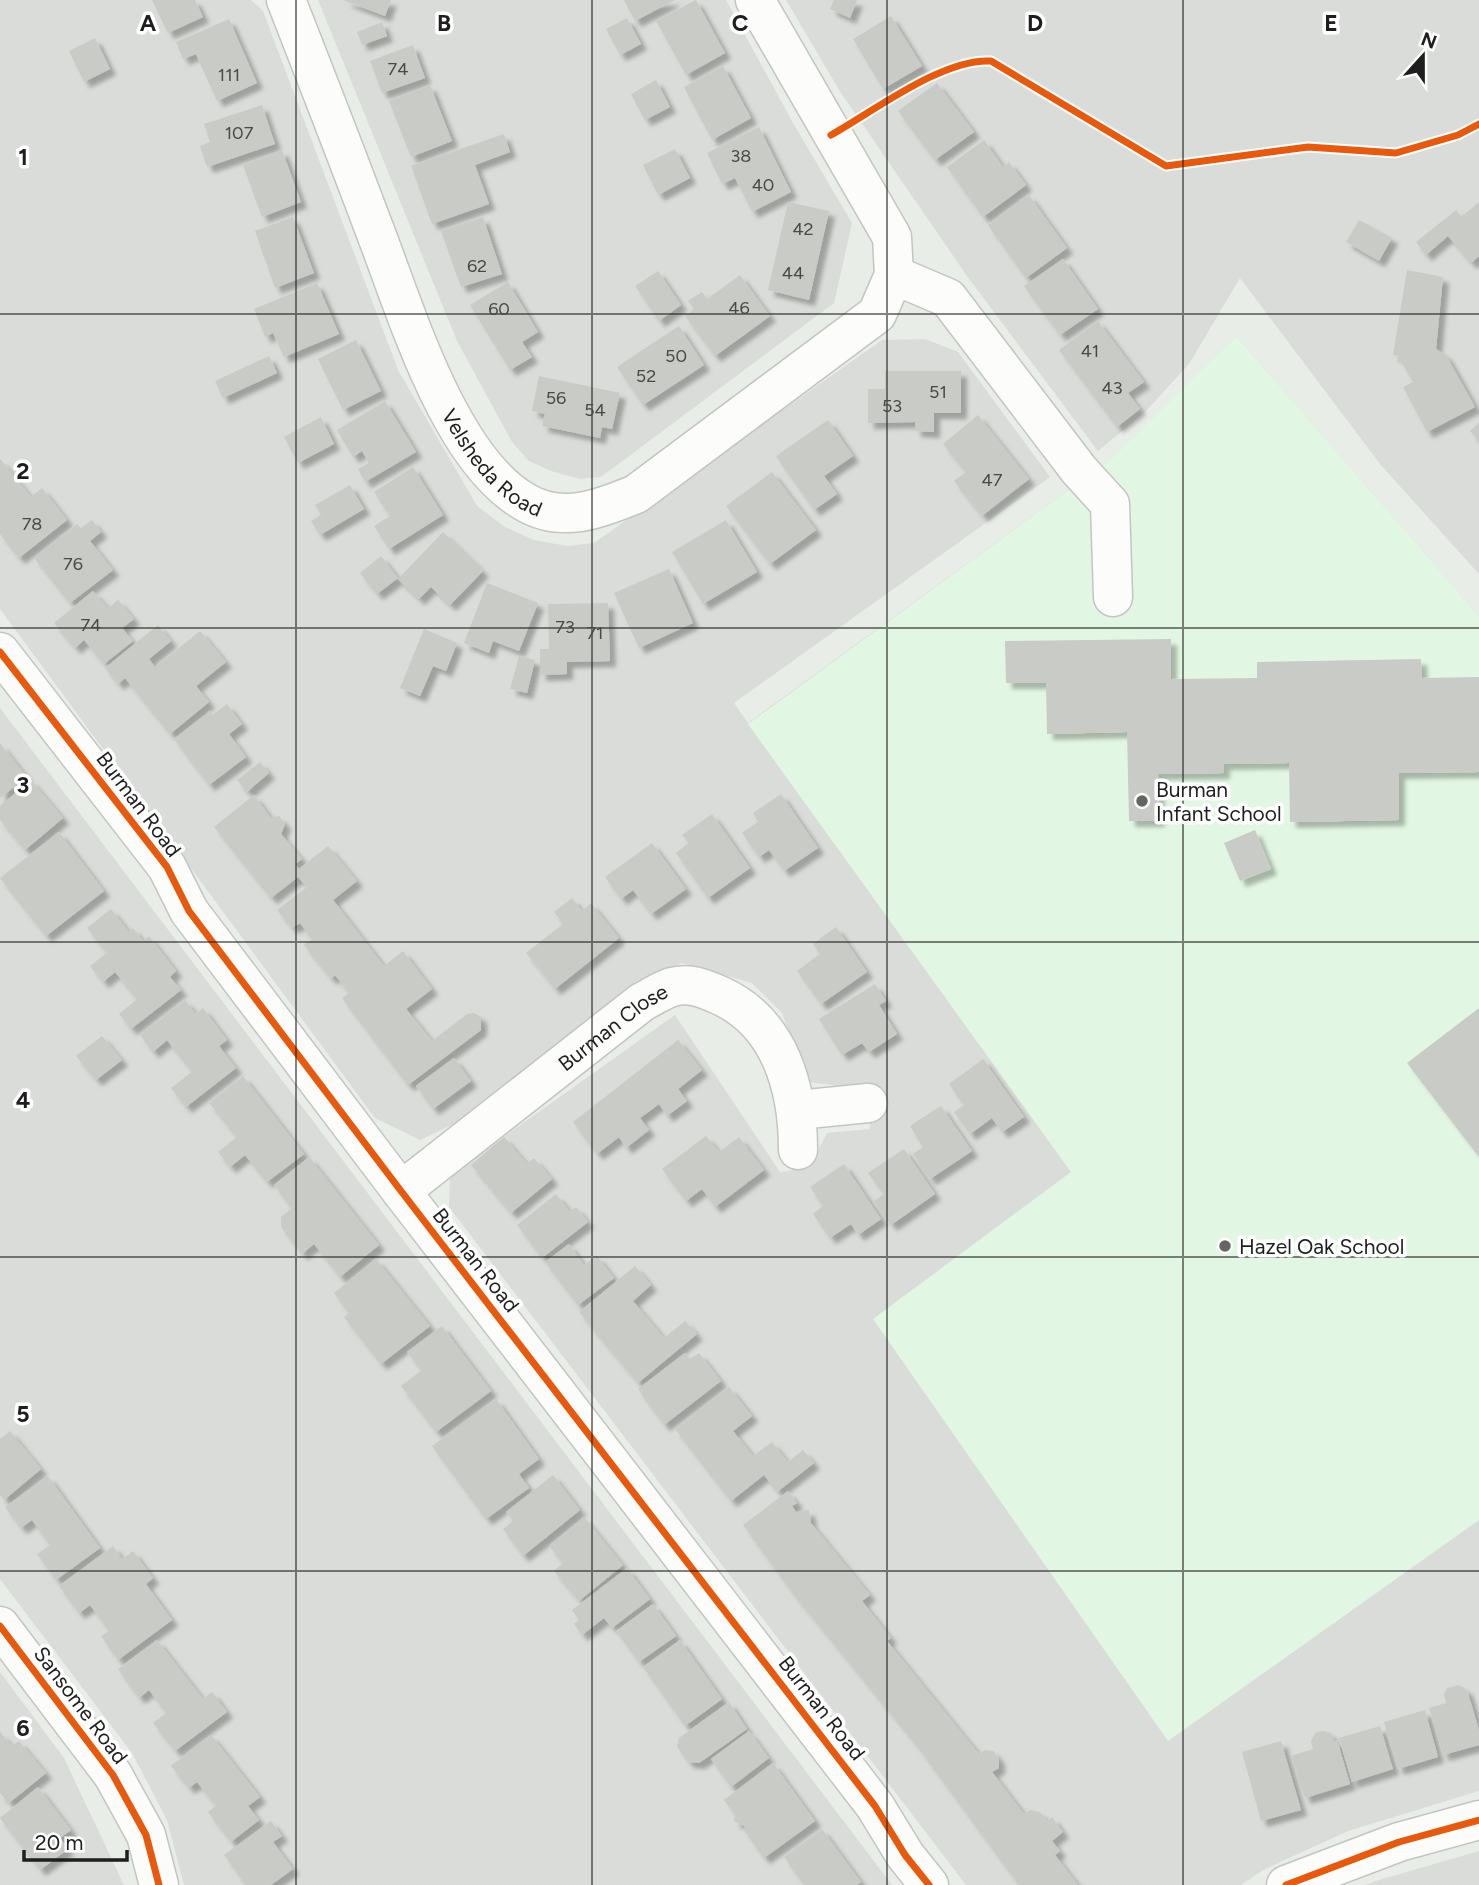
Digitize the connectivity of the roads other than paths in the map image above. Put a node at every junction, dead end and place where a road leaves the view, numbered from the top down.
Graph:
1 (286, 0) edge
2 (755, 0) edge
3 (894, 275) junction
4 (1113, 597) dead end
5 (0, 652) edge
6 (868, 1103) dead end
7 (798, 1110) junction
8 (798, 1150) dead end
9 (401, 1191) junction
10 (0, 1626) edge
11 (1479, 1820) edge
12 (159, 1885) edge
13 (929, 1885) edge
14 (1286, 1885) edge

1 - 3 street, Velsheda Road
2 - 3 street, Velsheda Road
3 - 4 street
5 - 9 street, Burman Road
6 - 7 street
7 - 8 street, Burman Close
7 - 9 street, Burman Close
9 - 13 street, Burman Road
10 - 12 street, Sansome Road
11 - 14 street

